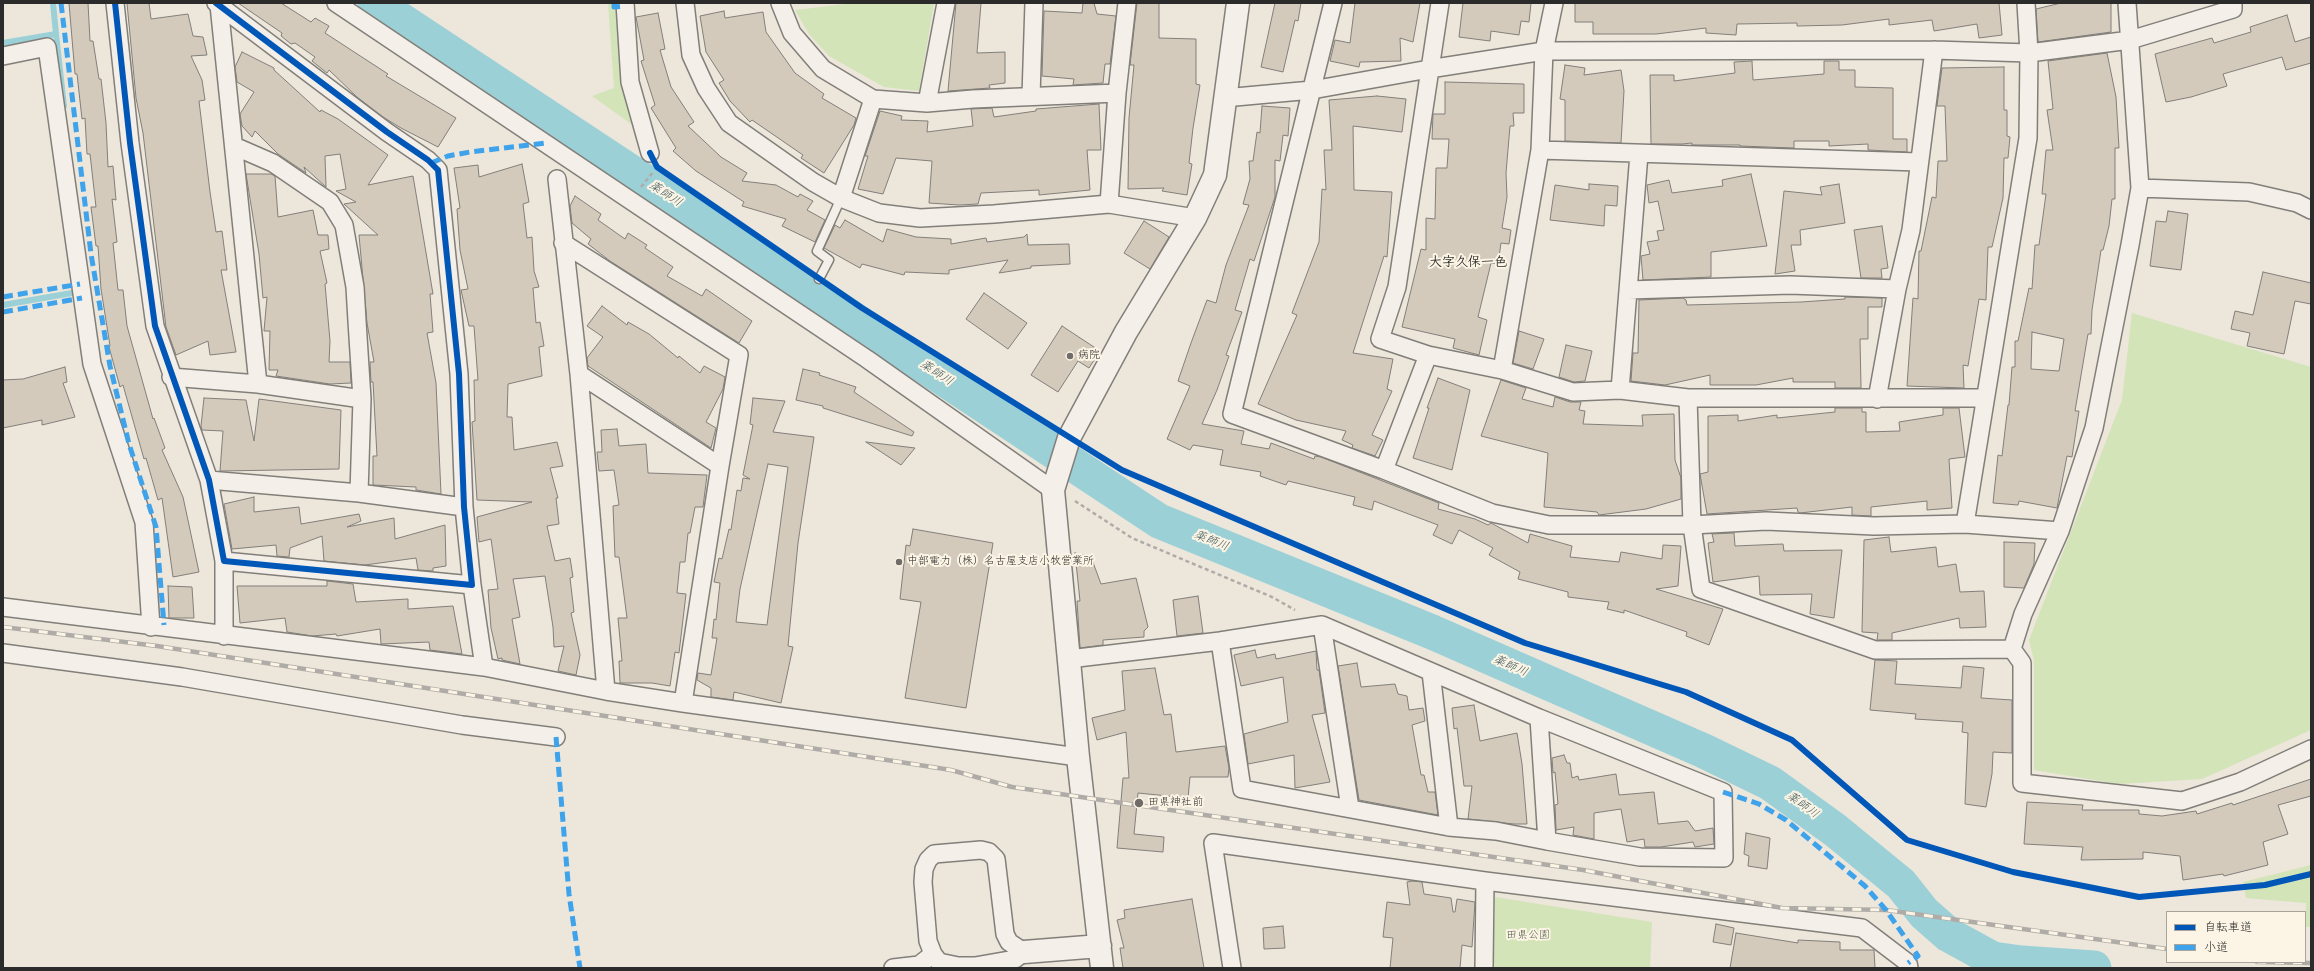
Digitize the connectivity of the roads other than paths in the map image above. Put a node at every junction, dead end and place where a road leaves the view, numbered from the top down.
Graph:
1 (115, 3) edge
2 (336, 3) edge
3 (625, 3) edge
4 (685, 3) edge
5 (780, 3) edge
6 (946, 3) edge
7 (1034, 3) edge
8 (1127, 3) edge
9 (1238, 3) edge
10 (1333, 3) edge
11 (1440, 3) edge
12 (1554, 3) edge
13 (2026, 3) edge
14 (2127, 3) edge
15 (2233, 3) edge
16 (218, 4) edge
17 (2130, 40) junction
18 (1934, 50) junction
19 (1544, 51) junction
20 (2029, 53) junction
21 (3, 56) edge
22 (1429, 69) junction
23 (1312, 90) junction
24 (1117, 93) junction
25 (1032, 96) junction
26 (873, 98) junction
27 (1224, 98) junction
28 (927, 103) junction
29 (234, 146) junction
30 (1540, 150) junction
31 (1639, 154) junction
32 (654, 160) road end
33 (1919, 162) junction
34 (557, 179) dead end
35 (2140, 188) junction
36 (841, 198) junction
37 (1109, 204) junction
38 (2311, 210) edge
39 (1195, 218) junction
40 (563, 243) junction
41 (819, 279) dead end
42 (1897, 289) junction
43 (1628, 290) junction
44 (1428, 355) junction
45 (1502, 370) junction
46 (579, 374) junction
47 (171, 377) junction
48 (258, 384) junction
49 (1620, 390) junction
50 (1688, 398) junction
51 (1986, 398) junction
52 (362, 399) junction
53 (1876, 399) junction
54 (720, 466) junction
55 (1384, 470) junction
56 (209, 480) junction
57 (1053, 490) junction
58 (359, 493) junction
59 (464, 507) junction
60 (1965, 524) junction
61 (1692, 525) junction
62 (2060, 531) junction
63 (224, 561) junction
64 (472, 585) junction
65 (3, 607) edge
66 (1322, 625) junction
67 (152, 627) junction
68 (224, 636) junction
69 (1220, 642) junction
70 (2012, 649) junction
71 (3, 653) edge
72 (1069, 659) junction
73 (484, 667) junction
74 (1431, 672) junction
75 (606, 691) junction
76 (683, 703) junction
77 (1540, 718) junction
78 (556, 738) dead end
79 (2311, 749) edge
80 (1078, 757) junction
81 (1350, 808) junction
82 (1448, 826) junction
83 (1547, 841) junction
84 (1485, 881) junction
85 (1100, 946) junction
86 (1024, 952) junction
87 (933, 954) junction
88 (893, 968) edge
89 (1102, 968) edge
90 (1232, 968) edge
91 (1484, 968) edge
92 (1909, 968) edge

1 - 47 street
2 - 57 street
3 - 32 street
4 - 36 street
5 - 26 street
6 - 28 street
7 - 25 street
8 - 24 street
9 - 27 street
10 - 23 street
11 - 22 street
12 - 19 street
13 - 20 street
14 - 17 street
15 - 17 street
16 - 29 street
16 - 59 street
17 - 20 street
17 - 35 street
18 - 19 street
18 - 20 street
18 - 33 street
19 - 22 street
19 - 30 street
20 - 51 street
21 - 67 street
22 - 23 street
22 - 44 street
23 - 27 street
23 - 55 street
24 - 25 street
24 - 37 street
25 - 28 street
26 - 28 street
26 - 36 street
27 - 39 street
29 - 48 street
29 - 52 street
30 - 31 street
30 - 45 street
31 - 33 street
31 - 43 street
33 - 42 street
34 - 40 street
35 - 38 street
35 - 62 street
36 - 37 street
36 - 41 lane
37 - 39 street
39 - 57 street
40 - 46 street
40 - 54 street
42 - 43 street
42 - 53 street
43 - 49 street
44 - 45 street
44 - 55 street
45 - 49 street
46 - 54 street
46 - 75 street
47 - 48 street
47 - 56 street
48 - 52 street
49 - 50 street
50 - 53 street
50 - 61 street
51 - 53 street
51 - 60 street
52 - 58 street
54 - 76 street
55 - 61 street
56 - 58 street
56 - 63 street
57 - 72 street
58 - 59 street
59 - 64 street
60 - 61 street
60 - 62 street
61 - 70 street
62 - 70 street
63 - 64 street
63 - 68 street
64 - 73 street
65 - 67 street
66 - 69 street
66 - 74 street
66 - 81 street
67 - 68 street
68 - 73 street
69 - 72 street
69 - 81 street
70 - 79 street
71 - 78 street
72 - 80 street
73 - 75 street
74 - 77 street
74 - 82 street
75 - 76 street
76 - 80 street
77 - 83 street
77 - 83 street
80 - 85 street
81 - 82 street
82 - 83 street
84 - 90 street
84 - 91 street
84 - 92 street
85 - 86 street
85 - 89 street
86 - 87 street
86 - 87 street
87 - 88 street

